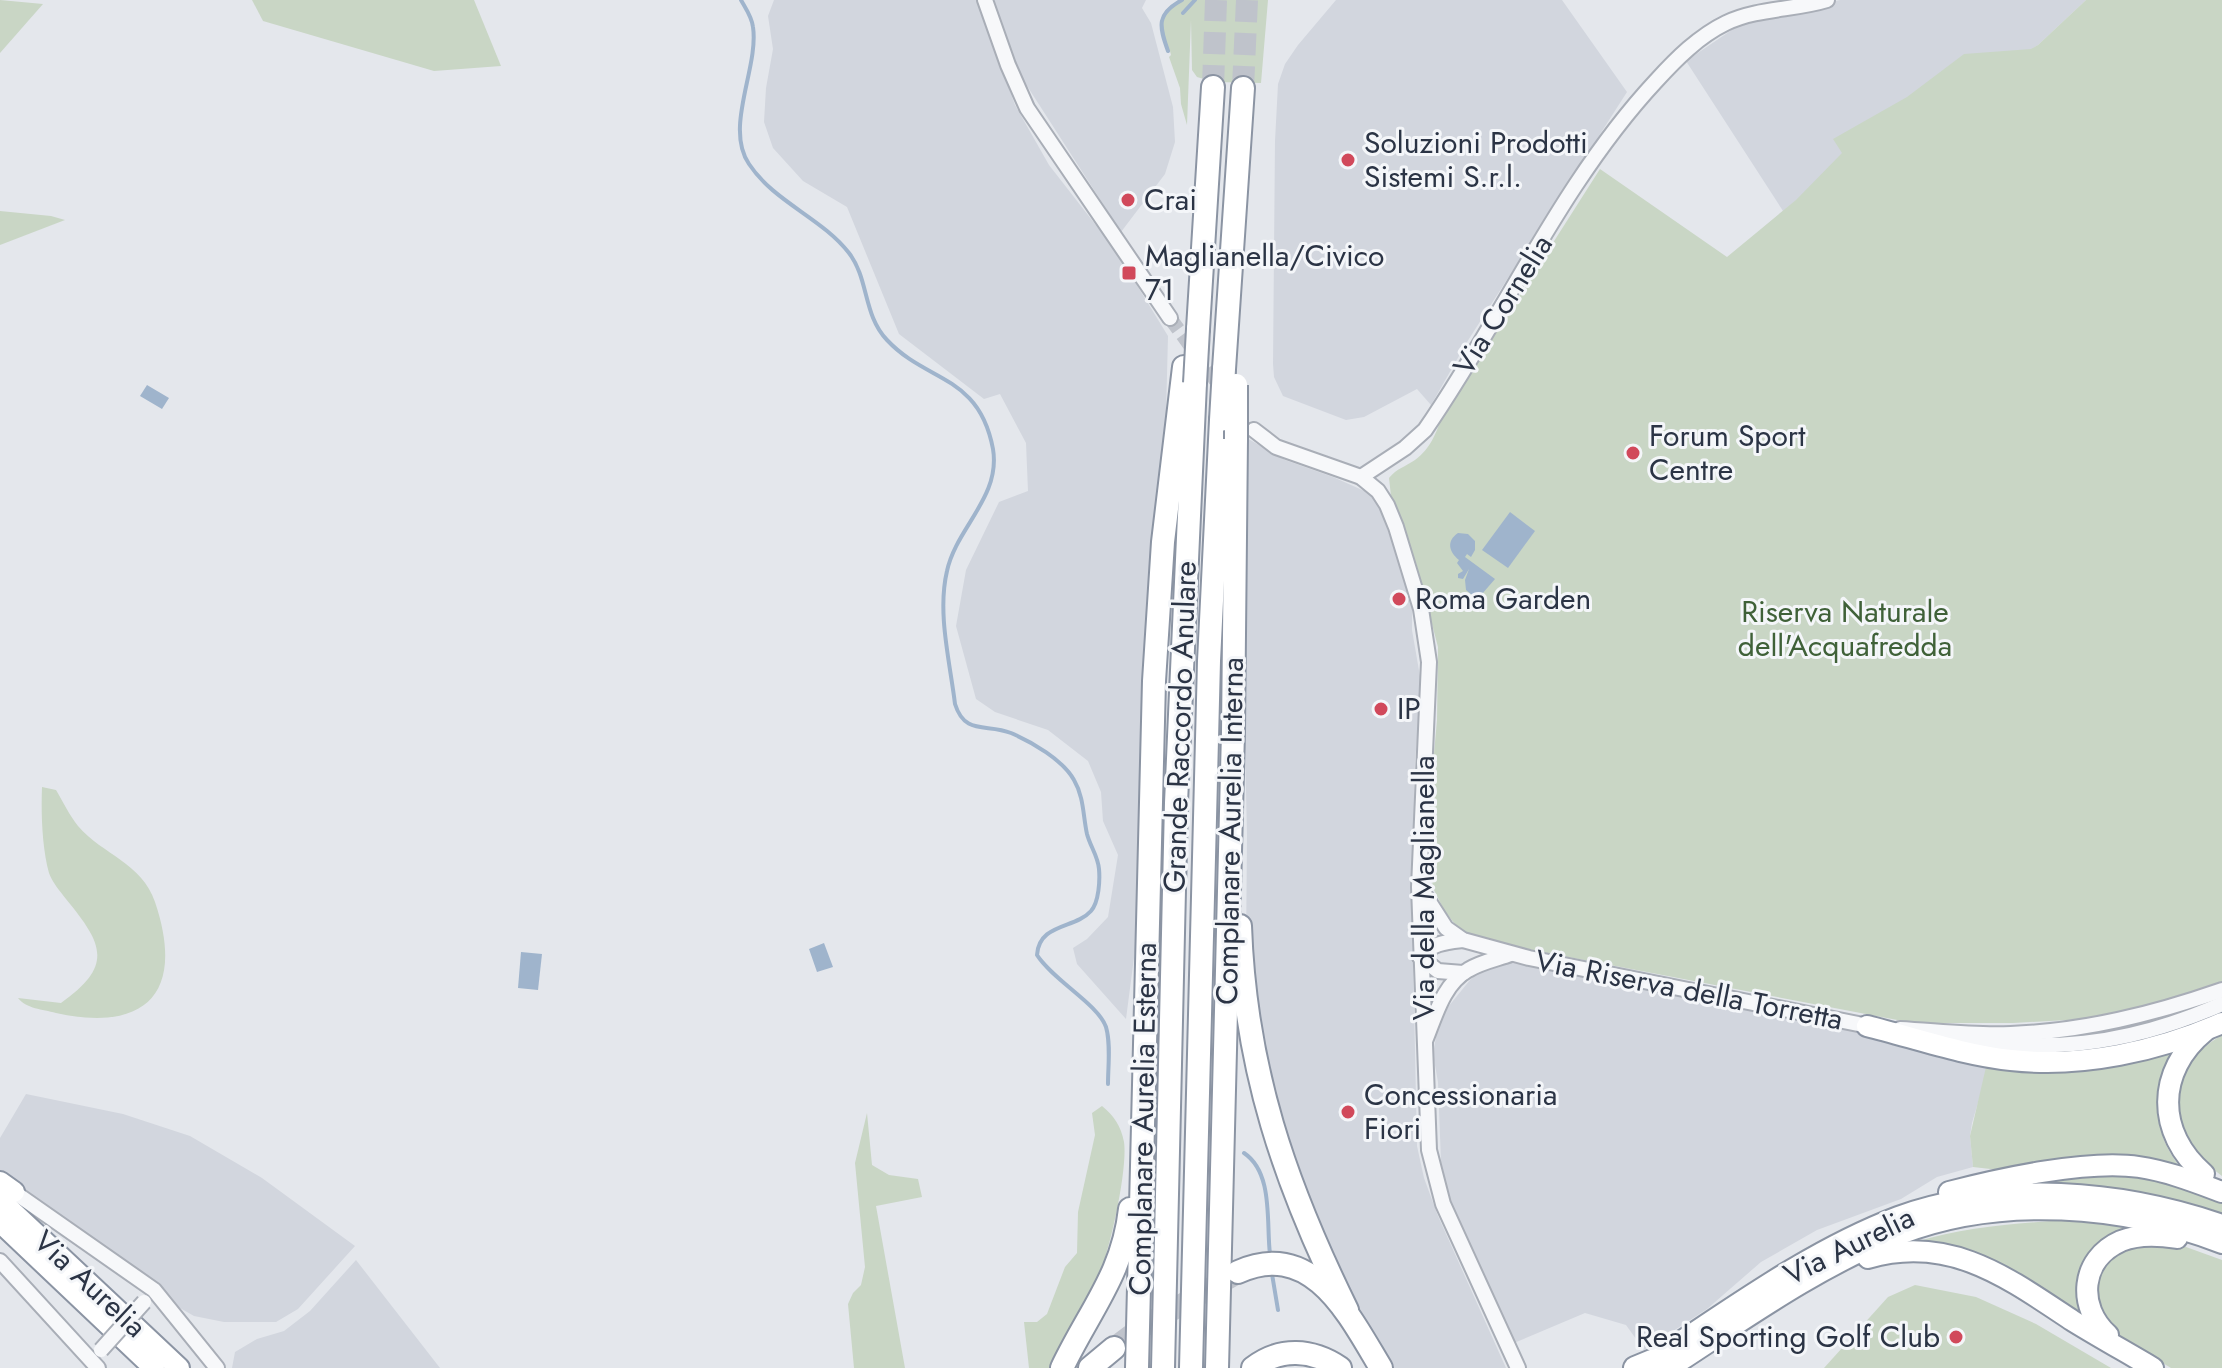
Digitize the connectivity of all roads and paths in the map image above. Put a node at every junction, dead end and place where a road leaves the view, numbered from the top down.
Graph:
1 (985, 0) edge
2 (1827, 0) edge
3 (1213, 87) tunnel mouth
4 (1243, 88) tunnel mouth
5 (1186, 322) junction
6 (1190, 375) junction
7 (1230, 377) junction
8 (1245, 434) junction
9 (1361, 477) junction
10 (1233, 732) junction
11 (1419, 887) junction
12 (1147, 925) junction
13 (1463, 940) junction
14 (1511, 954) junction
15 (1420, 957) junction
16 (1463, 973) junction
17 (2222, 990) edge
18 (2222, 1004) edge
19 (1867, 1026) junction
20 (2215, 1026) edge
21 (1423, 1044) junction
22 (2200, 1178) junction
23 (5, 1191) edge
24 (2222, 1192) edge
25 (0, 1222) edge
26 (2222, 1225) edge
27 (2222, 1245) edge
28 (1828, 1251) junction
29 (0, 1261) edge
30 (1247, 1269) tunnel mouth
31 (1808, 1280) junction
32 (154, 1290) junction
33 (1347, 1310) junction
34 (1114, 1348) tunnel mouth
35 (2125, 1351) junction
36 (97, 1360) edge
37 (1649, 1366) edge
38 (154, 1368) edge
39 (179, 1368) edge
40 (217, 1368) edge
41 (1062, 1368) edge
42 (1090, 1368) edge
43 (1137, 1368) edge
44 (1163, 1368) edge
45 (1191, 1368) edge
46 (1217, 1368) edge
47 (1253, 1368) edge
48 (1340, 1368) edge
49 (1381, 1368) edge
50 (1518, 1368) edge
51 (2153, 1368) edge

1 - 5 street
2 - 9 street, Via Cornelia
3 - 5 highway, Complanare Aurelia Esterna
4 - 7 highway, Grande Raccordo Anulare
5 - 6 highway, Complanare Aurelia Esterna
6 - 12 highway, Complanare Aurelia Esterna
6 - 44 highway, Grande Raccordo Anulare
7 - 8 highway, Complanare Aurelia Interna, bridge
7 - 45 highway, Grande Raccordo Anulare, bridge
8 - 9 street
8 - 10 highway, Complanare Aurelia Interna
9 - 11 street, Via della Maglianella
10 - 33 highway
10 - 46 highway, Complanare Aurelia Interna
11 - 13 street
11 - 15 street, Via della Maglianella
12 - 41 highway
12 - 43 highway, Complanare Aurelia Esterna
13 - 14 street, Via Riserva della Torretta
13 - 15 street
14 - 16 street
14 - 19 street, Via Riserva della Torretta
15 - 16 street
15 - 21 street, Via della Maglianella
16 - 21 street
17 - 19 street
18 - 19 street
19 - 20 highway
20 - 22 highway
21 - 50 street, Via della Maglianella
22 - 24 highway
22 - 28 highway
23 - 32 street, Via Aurelia
23 - 39 highway, Via Aurelia
25 - 38 highway, Via Aurelia
26 - 28 highway, Via Aurelia
27 - 31 highway, Via Aurelia
27 - 35 highway
28 - 37 highway, Via Aurelia
29 - 36 street, Via Aurelia
30 - 33 highway
31 - 35 highway
31 - 37 highway, Via Aurelia
32 - 36 street, bridge
32 - 40 street, Via Aurelia
33 - 49 highway
34 - 42 highway
35 - 51 highway
47 - 48 highway

